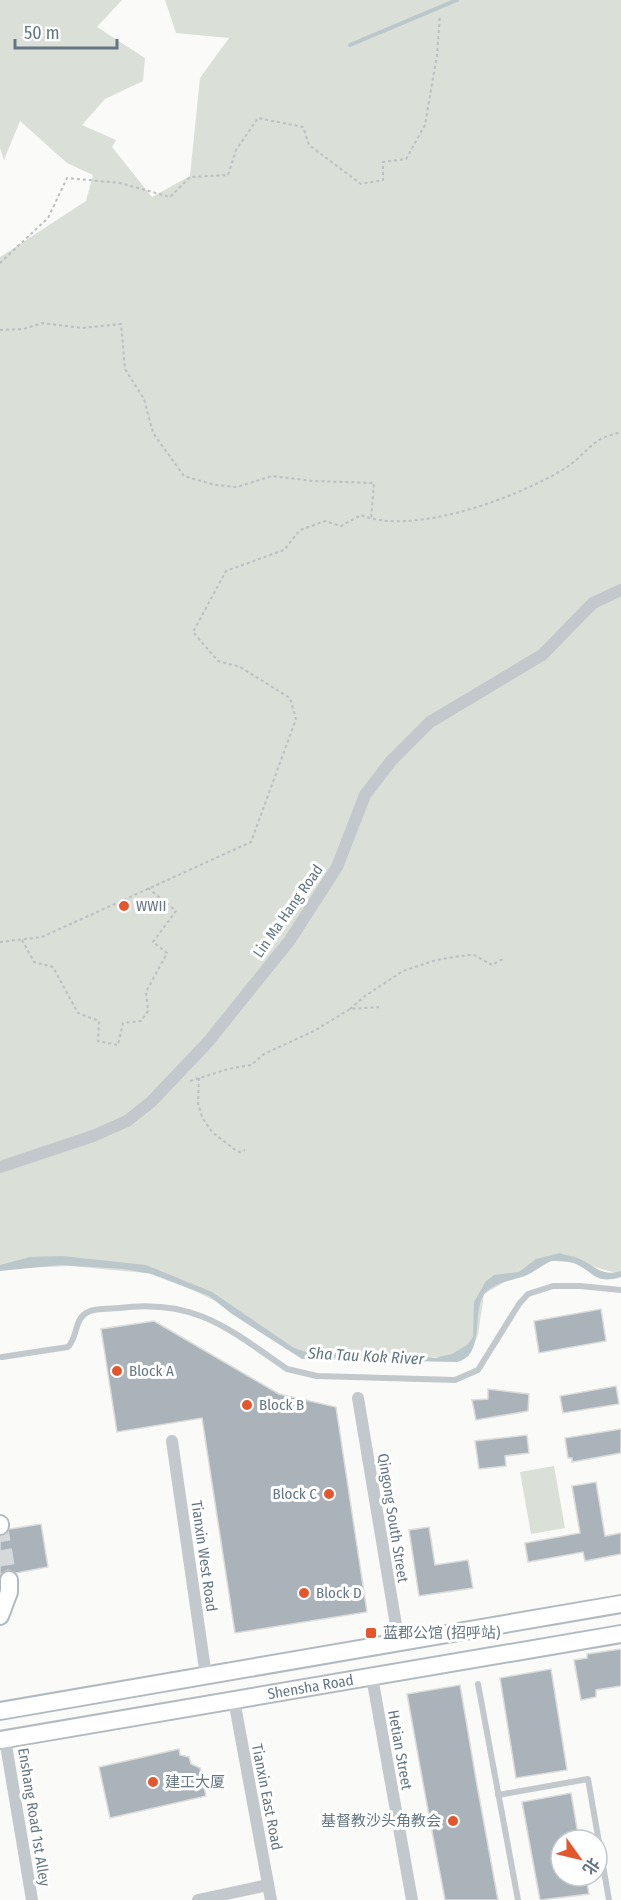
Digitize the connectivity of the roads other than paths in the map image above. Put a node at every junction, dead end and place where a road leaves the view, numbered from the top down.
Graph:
1 (621, 590) edge
2 (0, 1167) edge
3 (621, 1290) edge
4 (2, 1357) dead end
5 (358, 1398) dead end
6 (172, 1441) dead end
7 (9, 1580) tunnel mouth
8 (621, 1604) edge
9 (0, 1616) edge
10 (621, 1634) edge
11 (399, 1643) junction
12 (206, 1676) junction
13 (372, 1677) junction
14 (478, 1684) dead end
15 (234, 1700) junction
16 (0, 1711) edge
17 (2, 1739) edge
18 (498, 1795) junction
19 (268, 1885) junction
20 (32, 1900) edge
21 (198, 1900) edge
22 (271, 1900) edge
23 (412, 1900) edge
24 (518, 1900) edge
25 (609, 1900) edge

1 - 2 street, Lin Ma Hang Road
3 - 4 lane
5 - 11 street, Qingong South Street
6 - 12 street, Tianxin West Road
7 - 9 main road
8 - 11 main road, Shensha Road
10 - 13 main road, Shensha Road
11 - 12 main road, Shensha Road
12 - 16 main road, Shensha Road
13 - 15 main road, Shensha Road
13 - 23 street, Hetian Street
14 - 18 lane
15 - 17 main road, Shensha Road
15 - 19 street, Tianxin East Road
17 - 20 street, Enshang Road 1st Alley
18 - 24 lane
18 - 25 lane
19 - 21 street
19 - 22 street, Tianxin East Road

